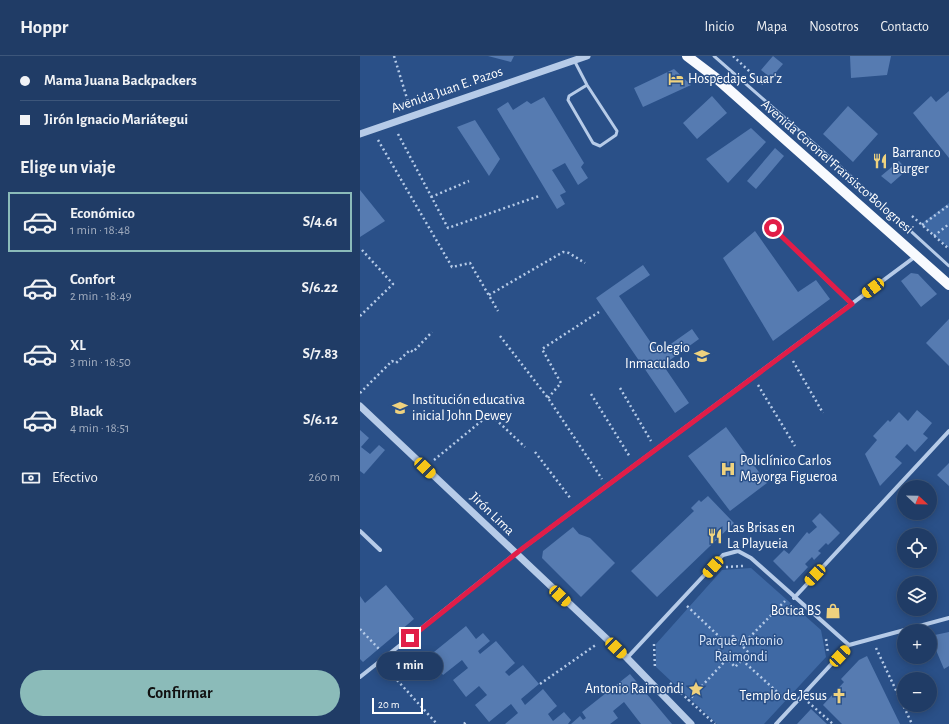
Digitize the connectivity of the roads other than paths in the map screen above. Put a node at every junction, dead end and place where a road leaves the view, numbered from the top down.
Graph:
1 (587, 56) edge
2 (687, 56) edge
3 (714, 56) edge
4 (574, 60) junction
5 (587, 85) junction
6 (360, 134) edge
7 (773, 228) dead end
8 (917, 256) junction
9 (949, 266) edge
10 (949, 285) edge
11 (852, 304) junction
12 (360, 406) edge
13 (949, 431) edge
14 (360, 531) edge
15 (380, 550) dead end
16 (515, 554) junction
17 (793, 596) junction
18 (949, 618) edge
19 (849, 645) junction
20 (627, 658) junction
21 (360, 677) edge
22 (689, 723) edge
23 (776, 724) edge

1 - 4 street, Avenida Juan E. Pazos
2 - 8 main road, Avenida Coronel Fransisco Bolognesi
3 - 9 lane
4 - 5 lane
4 - 6 street, Avenida Juan E. Pazos
5 - 5 lane
7 - 11 lane
8 - 10 main road, Avenida Coronel Fransisco Bolognesi
8 - 11 street
11 - 16 street
12 - 16 street, Jirón Lima
13 - 17 street
14 - 15 street
16 - 20 street, Jirón Lima
16 - 21 street
17 - 19 street
17 - 20 street
18 - 19 street
19 - 23 street
20 - 22 street, Jirón Lima

